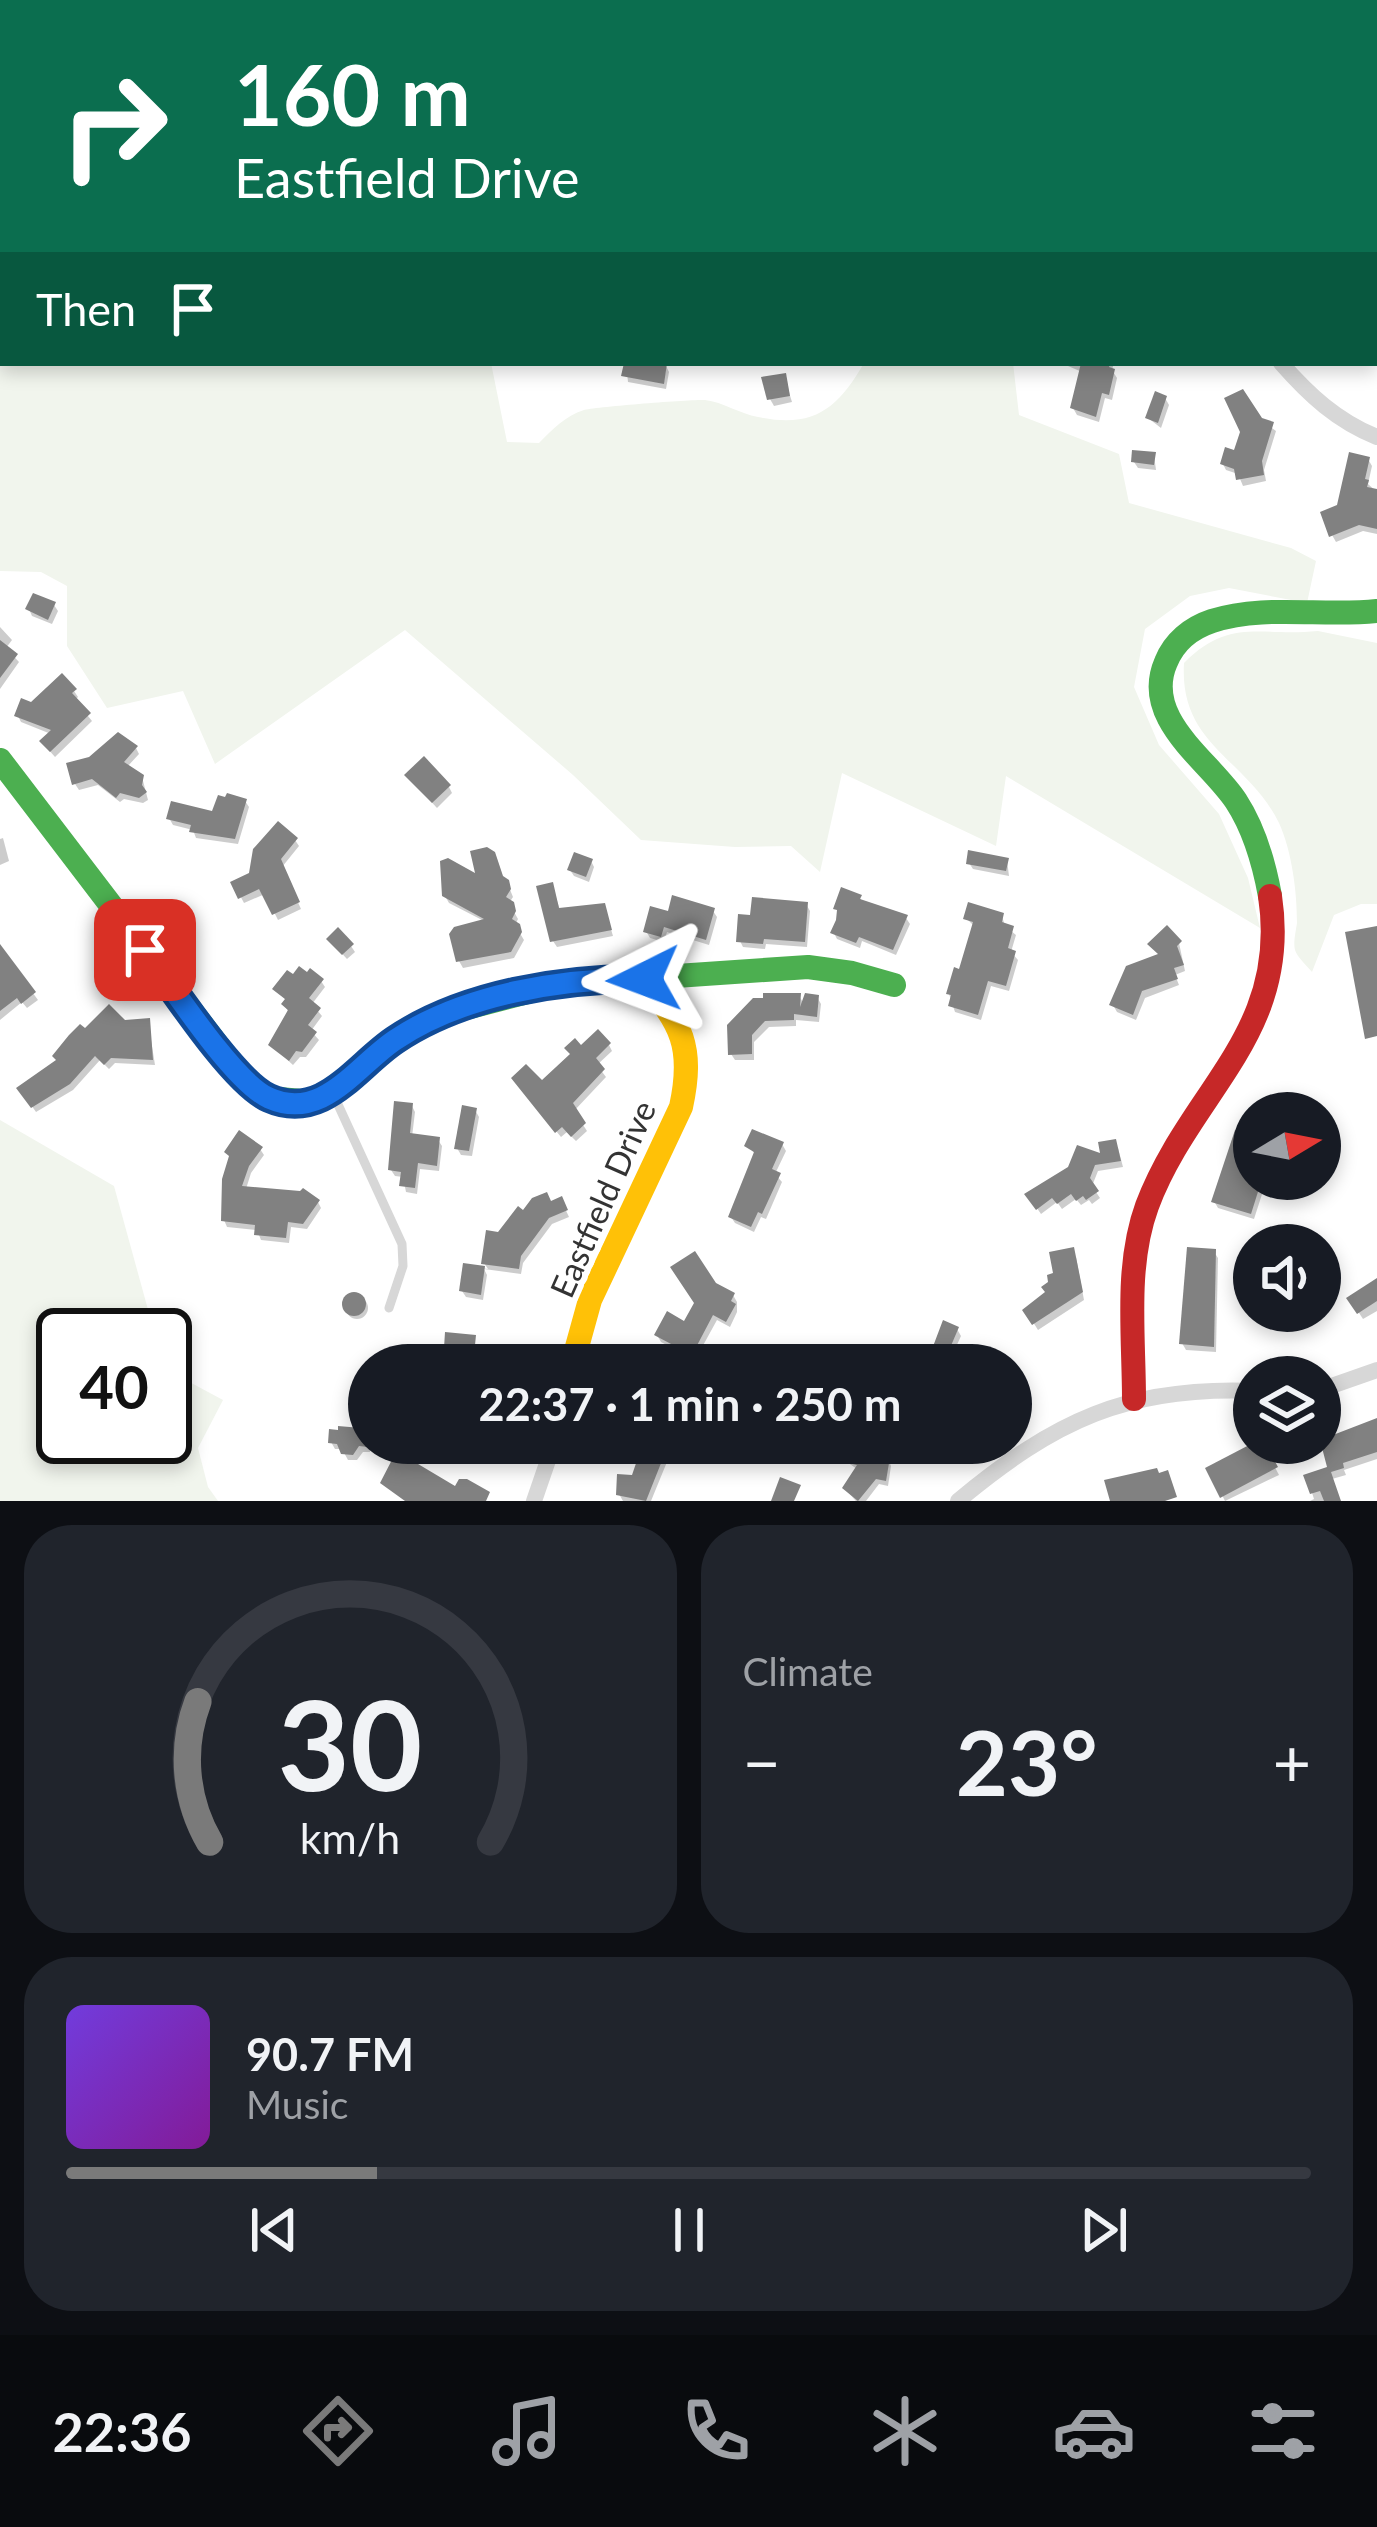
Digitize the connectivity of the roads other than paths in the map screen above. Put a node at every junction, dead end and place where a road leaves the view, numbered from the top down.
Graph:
1 (1283, 366) edge
2 (1377, 437) edge
3 (1377, 611) edge
4 (0, 760) edge
5 (644, 979) junction
6 (894, 985) dead end
7 (333, 1093) junction
8 (389, 1308) dead end
9 (578, 1344) edge
10 (1377, 1370) edge
11 (1341, 1383) edge
12 (1233, 1390) edge
13 (1134, 1399) junction
14 (547, 1464) edge
15 (535, 1501) edge
16 (958, 1501) edge

1 - 2 street
3 - 13 street
4 - 7 street
5 - 6 street
5 - 7 street
5 - 9 street, Eastfield Drive
7 - 8 lane
10 - 11 street
12 - 13 street
13 - 16 street
14 - 15 street

